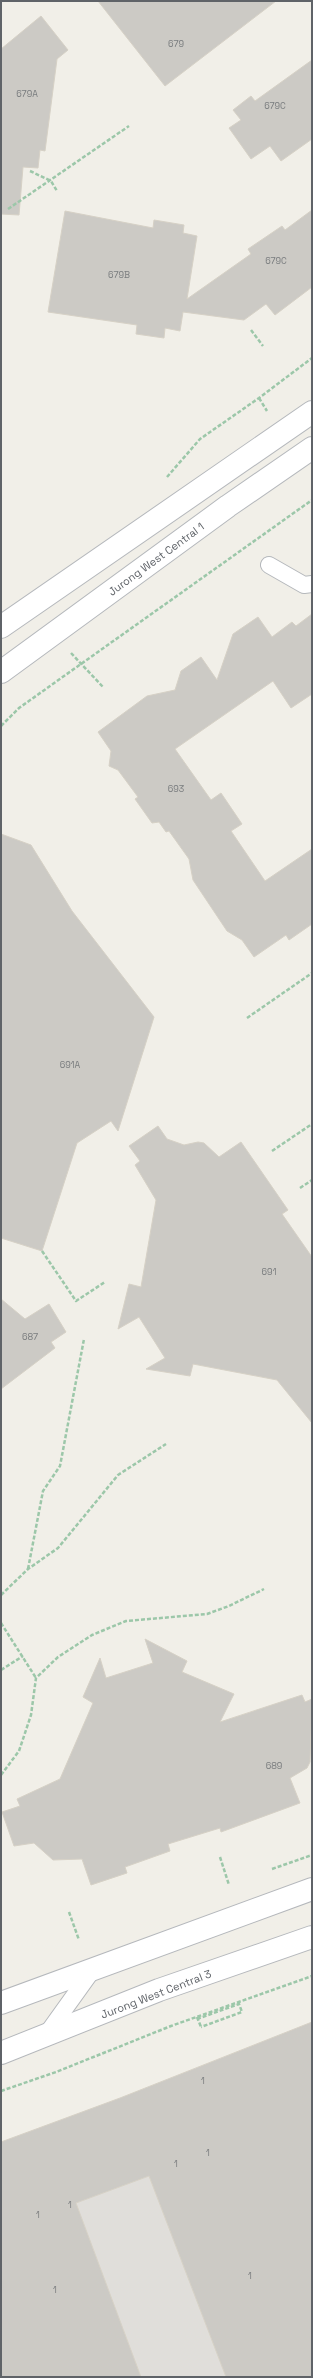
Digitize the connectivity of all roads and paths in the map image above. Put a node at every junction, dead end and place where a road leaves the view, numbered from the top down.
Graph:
1 (129, 126) dead end
2 (30, 171) dead end
3 (51, 181) junction
4 (58, 192) dead end
5 (8, 209) dead end
6 (252, 330) dead end
7 (263, 346) dead end
8 (312, 412) edge
9 (312, 448) edge
10 (312, 500) edge
11 (269, 565) dead end
12 (312, 584) edge
13 (1, 628) edge
14 (55, 632) junction
15 (80, 664) junction
16 (1, 672) edge
17 (102, 687) dead end
18 (1, 726) edge
19 (312, 974) edge
20 (247, 1018) dead end
21 (312, 1124) edge
22 (272, 1151) dead end
23 (312, 1180) edge
24 (300, 1188) dead end
25 (42, 1251) dead end
26 (105, 1282) dead end
27 (84, 1339) dead end
28 (166, 1444) dead end
29 (28, 1569) junction
30 (264, 1589) dead end
31 (1, 1595) edge
32 (1, 1623) edge
33 (23, 1656) junction
34 (1, 1670) edge
35 (36, 1678) junction
36 (1, 1775) edge
37 (312, 1855) edge
38 (220, 1857) dead end
39 (272, 1869) dead end
40 (230, 1885) dead end
41 (312, 1889) edge
42 (69, 1912) dead end
43 (312, 1937) edge
44 (79, 1940) dead end
45 (94, 1968) junction
46 (312, 1976) edge
47 (1, 2003) edge
48 (197, 2018) junction
49 (44, 2038) junction
50 (1, 2053) edge
51 (1, 2091) edge

1 - 3 path
2 - 3 path
3 - 4 path
3 - 5 path
6 - 7 path
8 - 13 street
9 - 14 street, Jurong West Central 1
10 - 15 path
11 - 12 lane
14 - 15 path
14 - 16 street, Jurong West Central 1
15 - 17 path
15 - 18 path
19 - 20 path
21 - 22 path
23 - 24 path
25 - 26 path
27 - 29 path
28 - 29 path
29 - 31 path
30 - 35 path
32 - 33 path
33 - 34 path
33 - 35 path
35 - 36 path
37 - 39 path
38 - 40 path
41 - 45 street
42 - 44 path
43 - 49 street, Jurong West Central 3
45 - 47 street
45 - 49 lane
46 - 48 path
48 - 48 path, bridge
48 - 51 path
49 - 50 street, Jurong West Central 3

